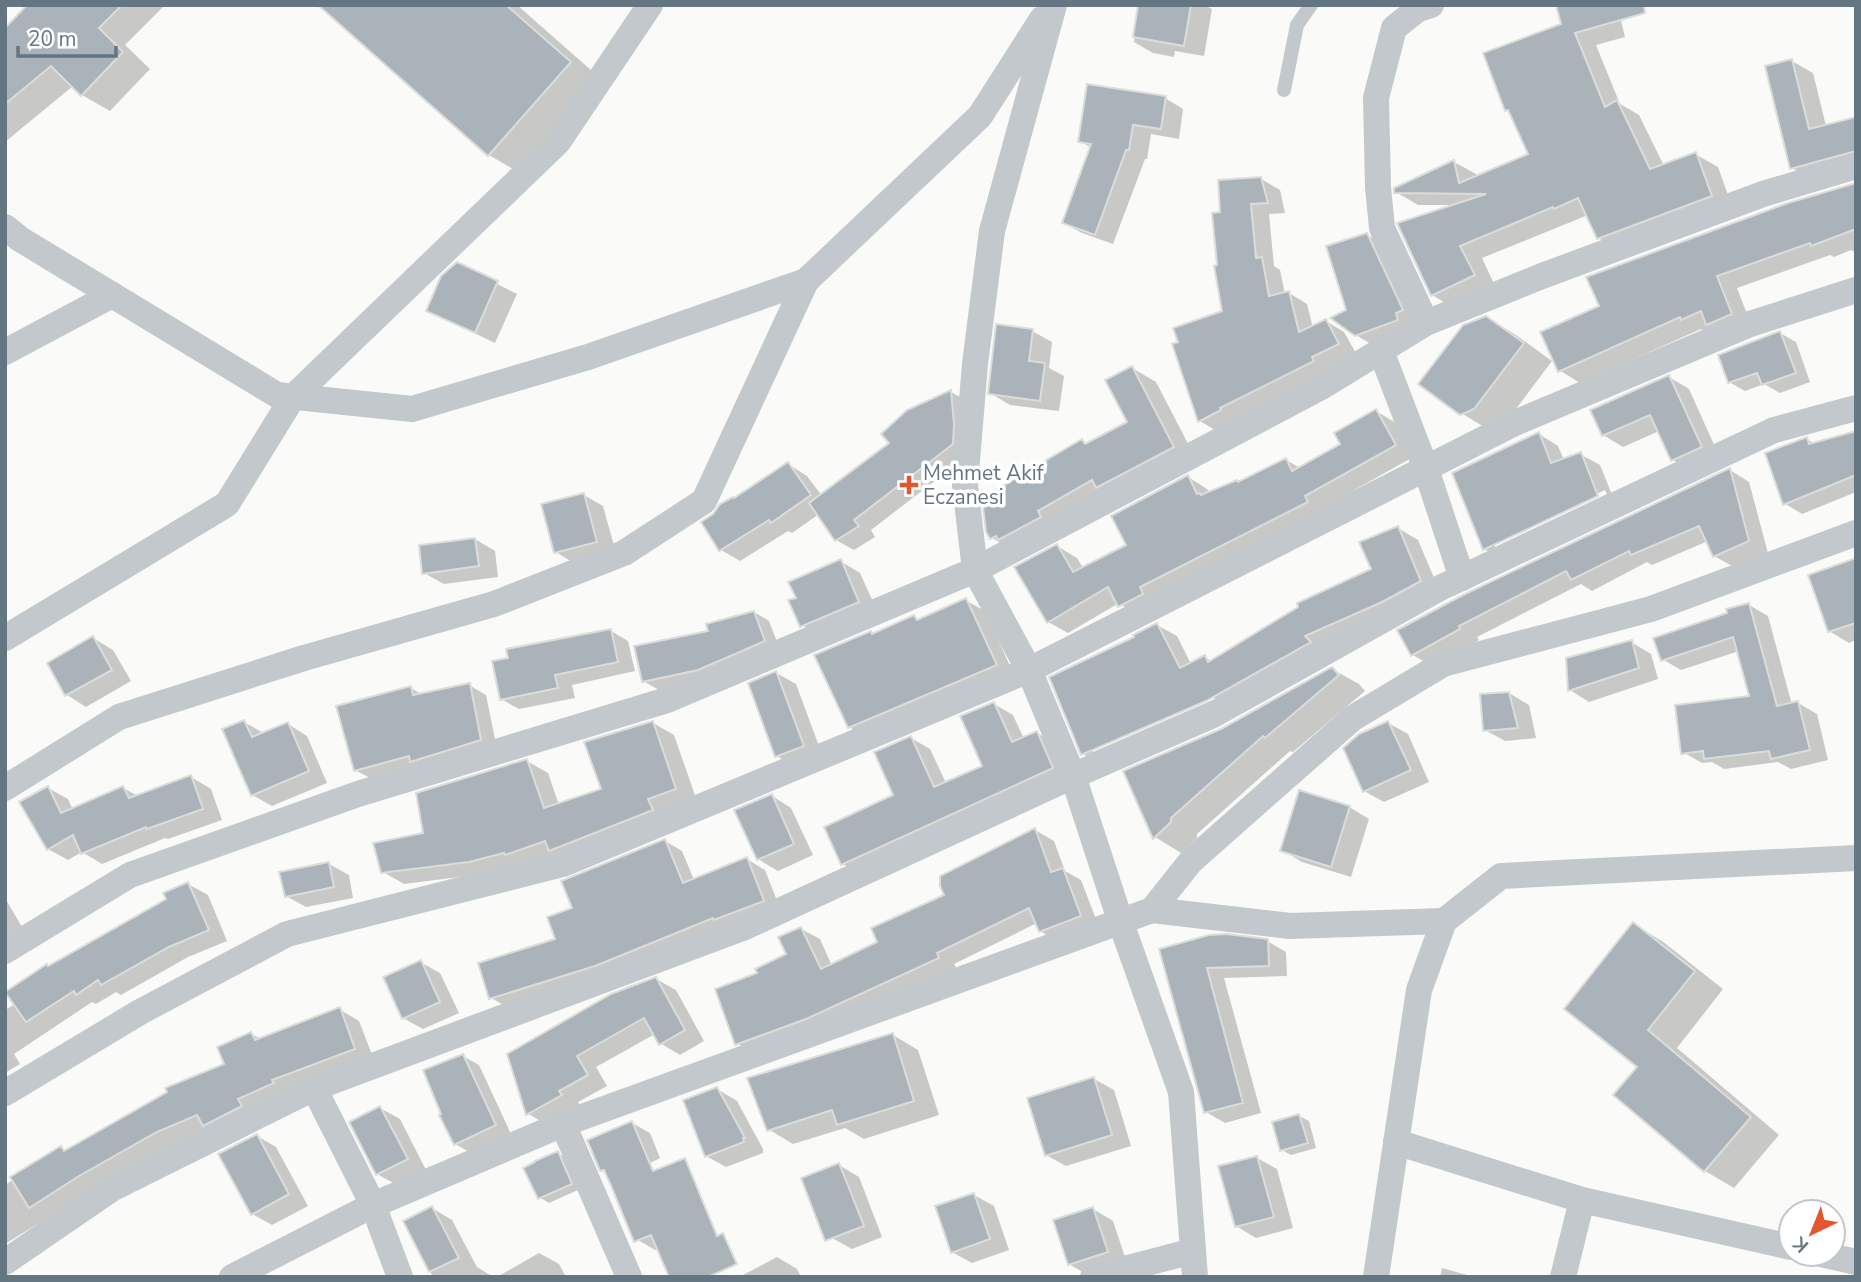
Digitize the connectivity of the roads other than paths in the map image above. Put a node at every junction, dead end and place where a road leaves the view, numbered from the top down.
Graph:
1 (650, 5) edge
2 (1053, 5) edge
3 (1311, 5) edge
4 (1412, 9) edge
5 (1284, 90) dead end
6 (1856, 166) edge
7 (5, 227) edge
8 (806, 281) junction
9 (1856, 290) edge
10 (112, 295) junction
11 (1426, 323) junction
12 (1381, 351) junction
13 (5, 352) edge
14 (293, 397) junction
15 (1856, 408) edge
16 (1426, 468) junction
17 (1856, 533) edge
18 (975, 570) junction
19 (1462, 578) junction
20 (5, 638) edge
21 (1029, 670) junction
22 (1073, 776) junction
23 (5, 788) edge
24 (1856, 858) edge
25 (1152, 910) junction
26 (1444, 921) junction
27 (1121, 923) junction
28 (5, 951) edge
29 (314, 1088) junction
30 (5, 1093) edge
31 (563, 1124) junction
32 (1396, 1143) junction
33 (1582, 1200) junction
34 (373, 1205) junction
35 (1777, 1244) edge
36 (5, 1262) edge
37 (1194, 1264) edge
38 (232, 1277) edge
39 (400, 1277) edge
40 (629, 1277) edge
41 (1093, 1277) edge
42 (1376, 1277) edge
43 (1563, 1277) edge

1 - 14 street
2 - 8 street
2 - 18 street
3 - 5 lane
4 - 11 street
6 - 11 street
7 - 10 street
8 - 14 street
8 - 23 street
9 - 16 street
10 - 13 street
10 - 14 street
11 - 12 street
12 - 16 street
12 - 18 street
14 - 20 street
15 - 19 street
16 - 19 street
16 - 21 street
17 - 25 street
18 - 21 street
18 - 28 street
19 - 22 street
21 - 22 street
21 - 30 street
22 - 27 street
22 - 29 street
24 - 26 street
25 - 26 street
25 - 27 street
26 - 32 street
27 - 31 street
27 - 37 street
29 - 34 street
29 - 36 street
31 - 34 street
31 - 40 street
32 - 33 street
32 - 42 street
33 - 35 street
33 - 43 street
34 - 38 street
34 - 39 street
37 - 41 street

